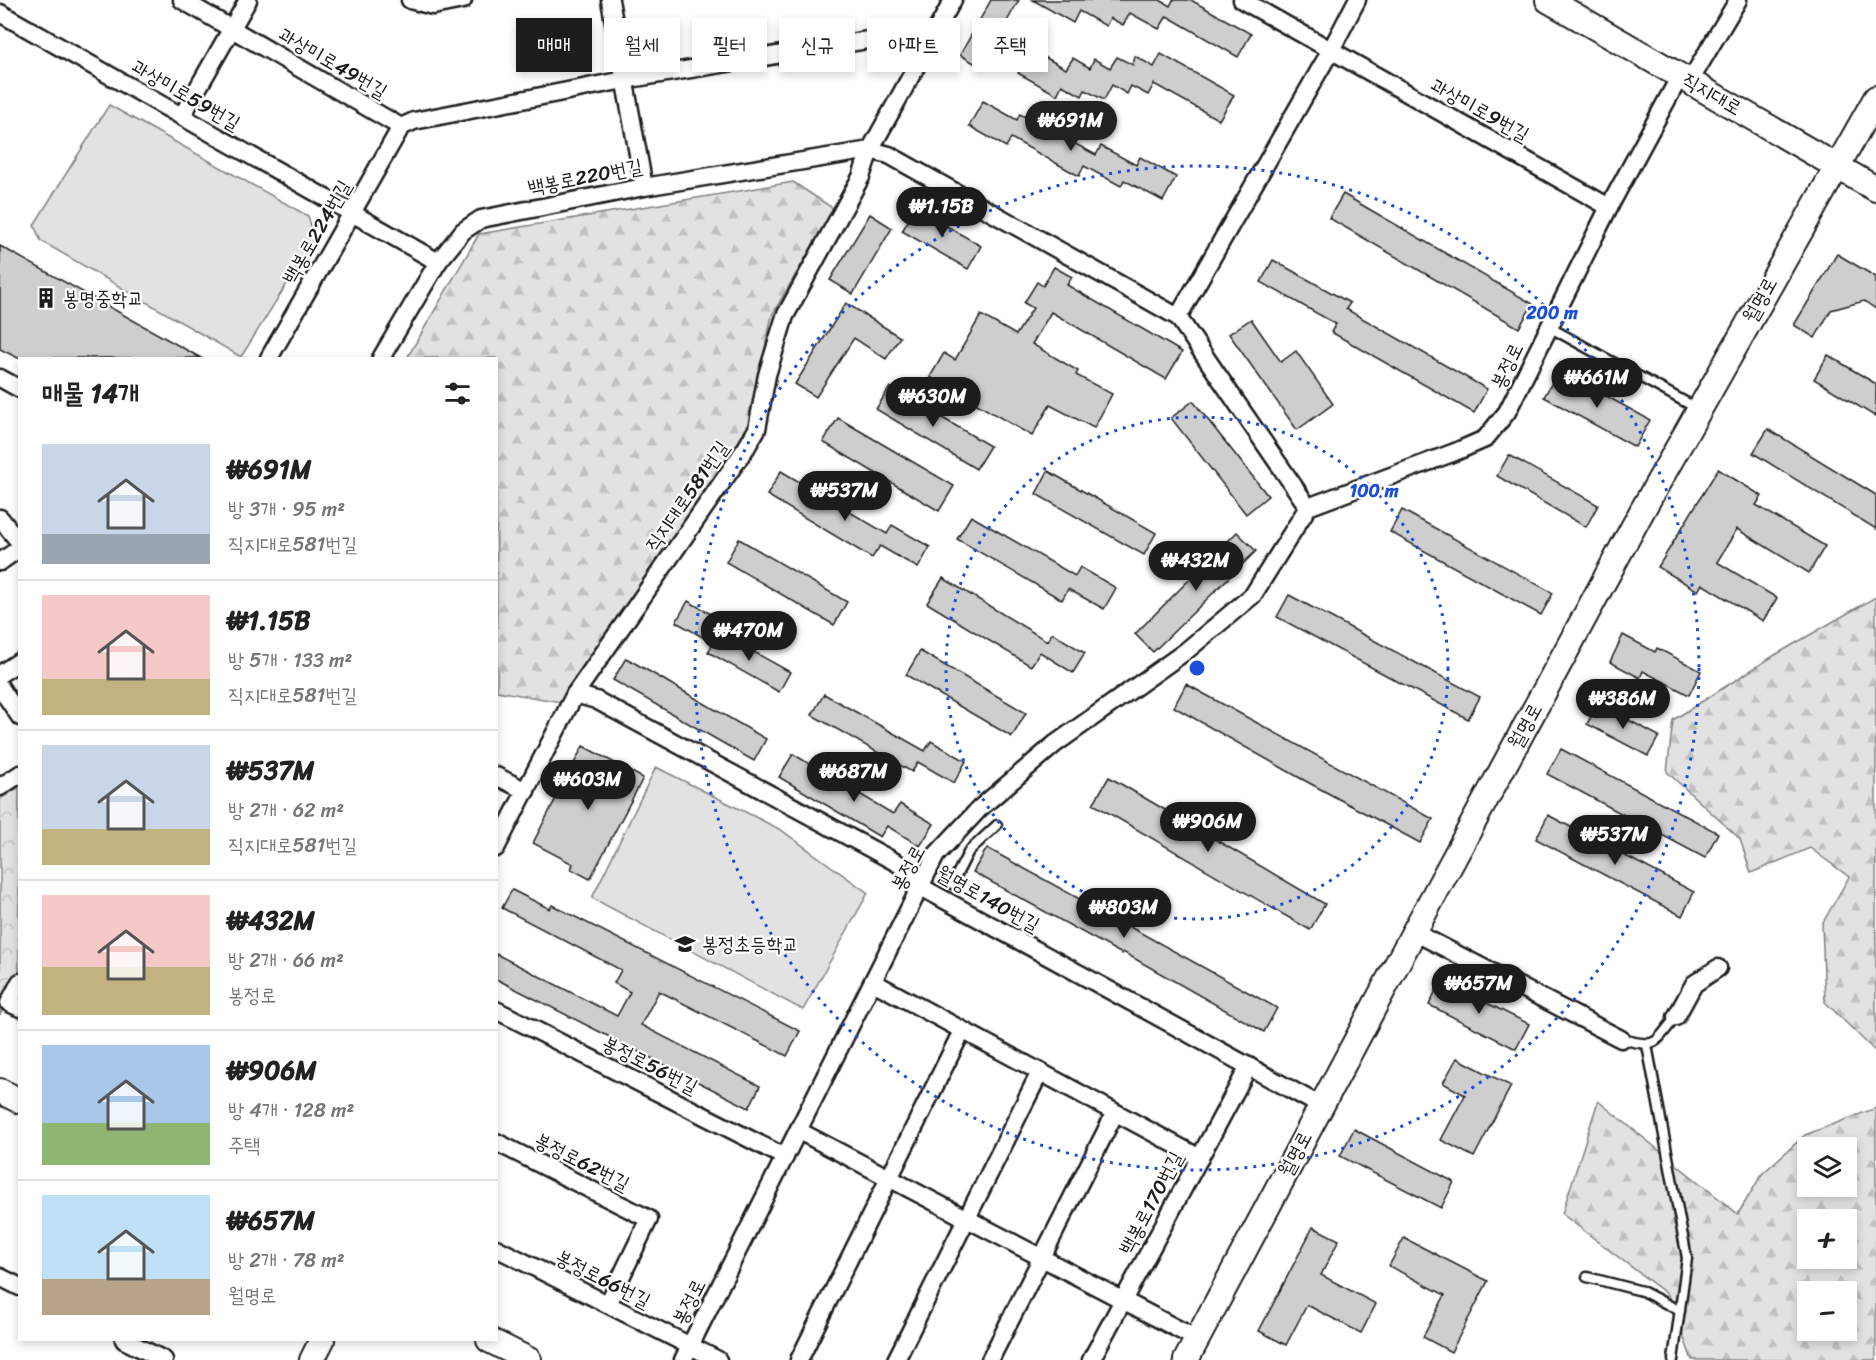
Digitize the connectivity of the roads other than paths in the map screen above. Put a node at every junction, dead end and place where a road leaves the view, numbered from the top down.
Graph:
1 (182, 0) edge
2 (248, 0) edge
3 (410, 0) edge
4 (463, 0) edge
5 (610, 0) edge
6 (953, 0) edge
7 (1242, 0) edge
8 (1357, 0) edge
9 (1548, 0) edge
10 (1738, 0) edge
11 (0, 13) edge
12 (943, 18) edge
13 (231, 29) junction
14 (867, 40) edge
15 (1331, 50) junction
16 (913, 72) edge
17 (1685, 78) junction
18 (624, 80) junction
19 (1876, 98) edge
20 (182, 116) junction
21 (401, 127) junction
22 (870, 150) junction
23 (1836, 166) junction
24 (644, 187) junction
25 (1876, 189) edge
26 (1609, 207) junction
27 (352, 213) junction
28 (438, 262) junction
29 (1178, 317) junction
30 (1550, 327) junction
31 (270, 357) edge
32 (382, 357) edge
33 (0, 378) edge
34 (18, 388) edge
35 (1699, 409) junction
36 (1308, 507) junction
37 (0, 518) edge
38 (18, 540) edge
39 (18, 549) edge
40 (0, 562) edge
41 (18, 662) edge
42 (0, 674) edge
43 (0, 687) edge
44 (575, 694) junction
45 (18, 714) edge
46 (18, 775) edge
47 (498, 777) edge
48 (0, 787) edge
49 (526, 791) junction
50 (997, 825) dead end
51 (498, 844) edge
52 (952, 884) dead end
53 (921, 887) junction
54 (1414, 932) junction
55 (1718, 968) dead end
56 (873, 982) junction
57 (18, 986) edge
58 (18, 1007) edge
59 (498, 1012) edge
60 (1676, 1017) joint
61 (962, 1030) junction
62 (1621, 1039) joint
63 (1647, 1045) junction
64 (1249, 1066) junction
65 (1040, 1072) junction
66 (0, 1091) edge
67 (18, 1100) edge
68 (1321, 1106) junction
69 (1115, 1113) junction
70 (799, 1131) junction
71 (498, 1143) edge
72 (785, 1157) junction
73 (1200, 1158) junction
74 (889, 1178) junction
75 (967, 1219) junction
76 (498, 1249) edge
77 (1040, 1257) junction
78 (0, 1277) edge
79 (1587, 1277) dead end
80 (18, 1286) edge
81 (1123, 1301) junction
82 (608, 1304) junction
83 (1680, 1311) junction
84 (126, 1341) edge
85 (322, 1341) edge
86 (491, 1341) edge
87 (1192, 1350) edge
88 (687, 1353) edge
89 (992, 1354) edge
90 (164, 1360) edge
91 (312, 1360) edge
92 (529, 1360) edge
93 (718, 1360) edge
94 (799, 1360) edge
95 (896, 1360) edge
96 (1091, 1360) edge
97 (1673, 1360) edge

1 - 13 street, 과상미로49번길
2 - 13 street
3 - 4 street
5 - 18 street
6 - 12 street, 직지대로581번길
7 - 15 street, 과상미로9번길
8 - 15 street
9 - 17 street, 직지대로
10 - 17 street, 봉정로
11 - 20 street, 과상미로59번길
13 - 20 street
13 - 21 street, 과상미로49번길
14 - 18 street
15 - 26 street, 과상미로9번길
15 - 29 street
16 - 22 street, 직지대로581번길
17 - 23 street, 직지대로
17 - 26 street, 봉정로
18 - 21 street
18 - 24 street
19 - 23 street, 월명로
20 - 27 street, 과상미로59번길
21 - 27 street, 백봉로224번길
22 - 24 street, 백봉로220번길
22 - 29 street
22 - 44 street, 직지대로581번길
23 - 25 street, 직지대로
23 - 35 street, 월명로
24 - 28 street, 백봉로220번길
26 - 30 street, 봉정로
27 - 28 street, 과상미로59번길
27 - 31 street, 백봉로224번길
28 - 32 street, 백봉로220번길
29 - 36 street
30 - 35 lane
30 - 36 street, 봉정로
33 - 34 street
35 - 54 street, 월명로
36 - 53 street, 봉정로
37 - 38 street
39 - 40 street
41 - 42 street
43 - 45 street
44 - 49 street, 직지대로581번길
44 - 53 street, 월명로140번길
46 - 48 street
47 - 49 street
49 - 51 street, 직지대로581번길
50 - 52 lane
53 - 56 street, 봉정로
53 - 64 street, 월명로140번길
54 - 62 street
54 - 68 street, 월명로
55 - 60 street
56 - 61 street
56 - 70 street, 봉정로
57 - 58 street
59 - 72 street, 봉정로56번길
60 - 63 lane
61 - 65 street
61 - 74 street
62 - 63 lane
63 - 83 lane
64 - 68 street, 월명로140번길
64 - 73 street, 백봉로170번길
65 - 69 street
65 - 75 street
66 - 67 street
68 - 87 street, 월명로
69 - 73 street
69 - 77 street
70 - 72 street, 봉정로
70 - 74 street
71 - 82 street, 봉정로62번길
72 - 88 street, 봉정로
73 - 81 street, 백봉로170번길
74 - 75 street
74 - 94 street
75 - 77 street
75 - 95 street
76 - 82 street, 봉정로66번길
77 - 81 street
77 - 89 street
78 - 80 street
79 - 83 lane
81 - 87 street
81 - 96 street, 백봉로170번길
82 - 88 street, 봉정로66번길
83 - 97 lane
84 - 90 street
85 - 91 street
86 - 92 street
88 - 93 street, 봉정로66번길

